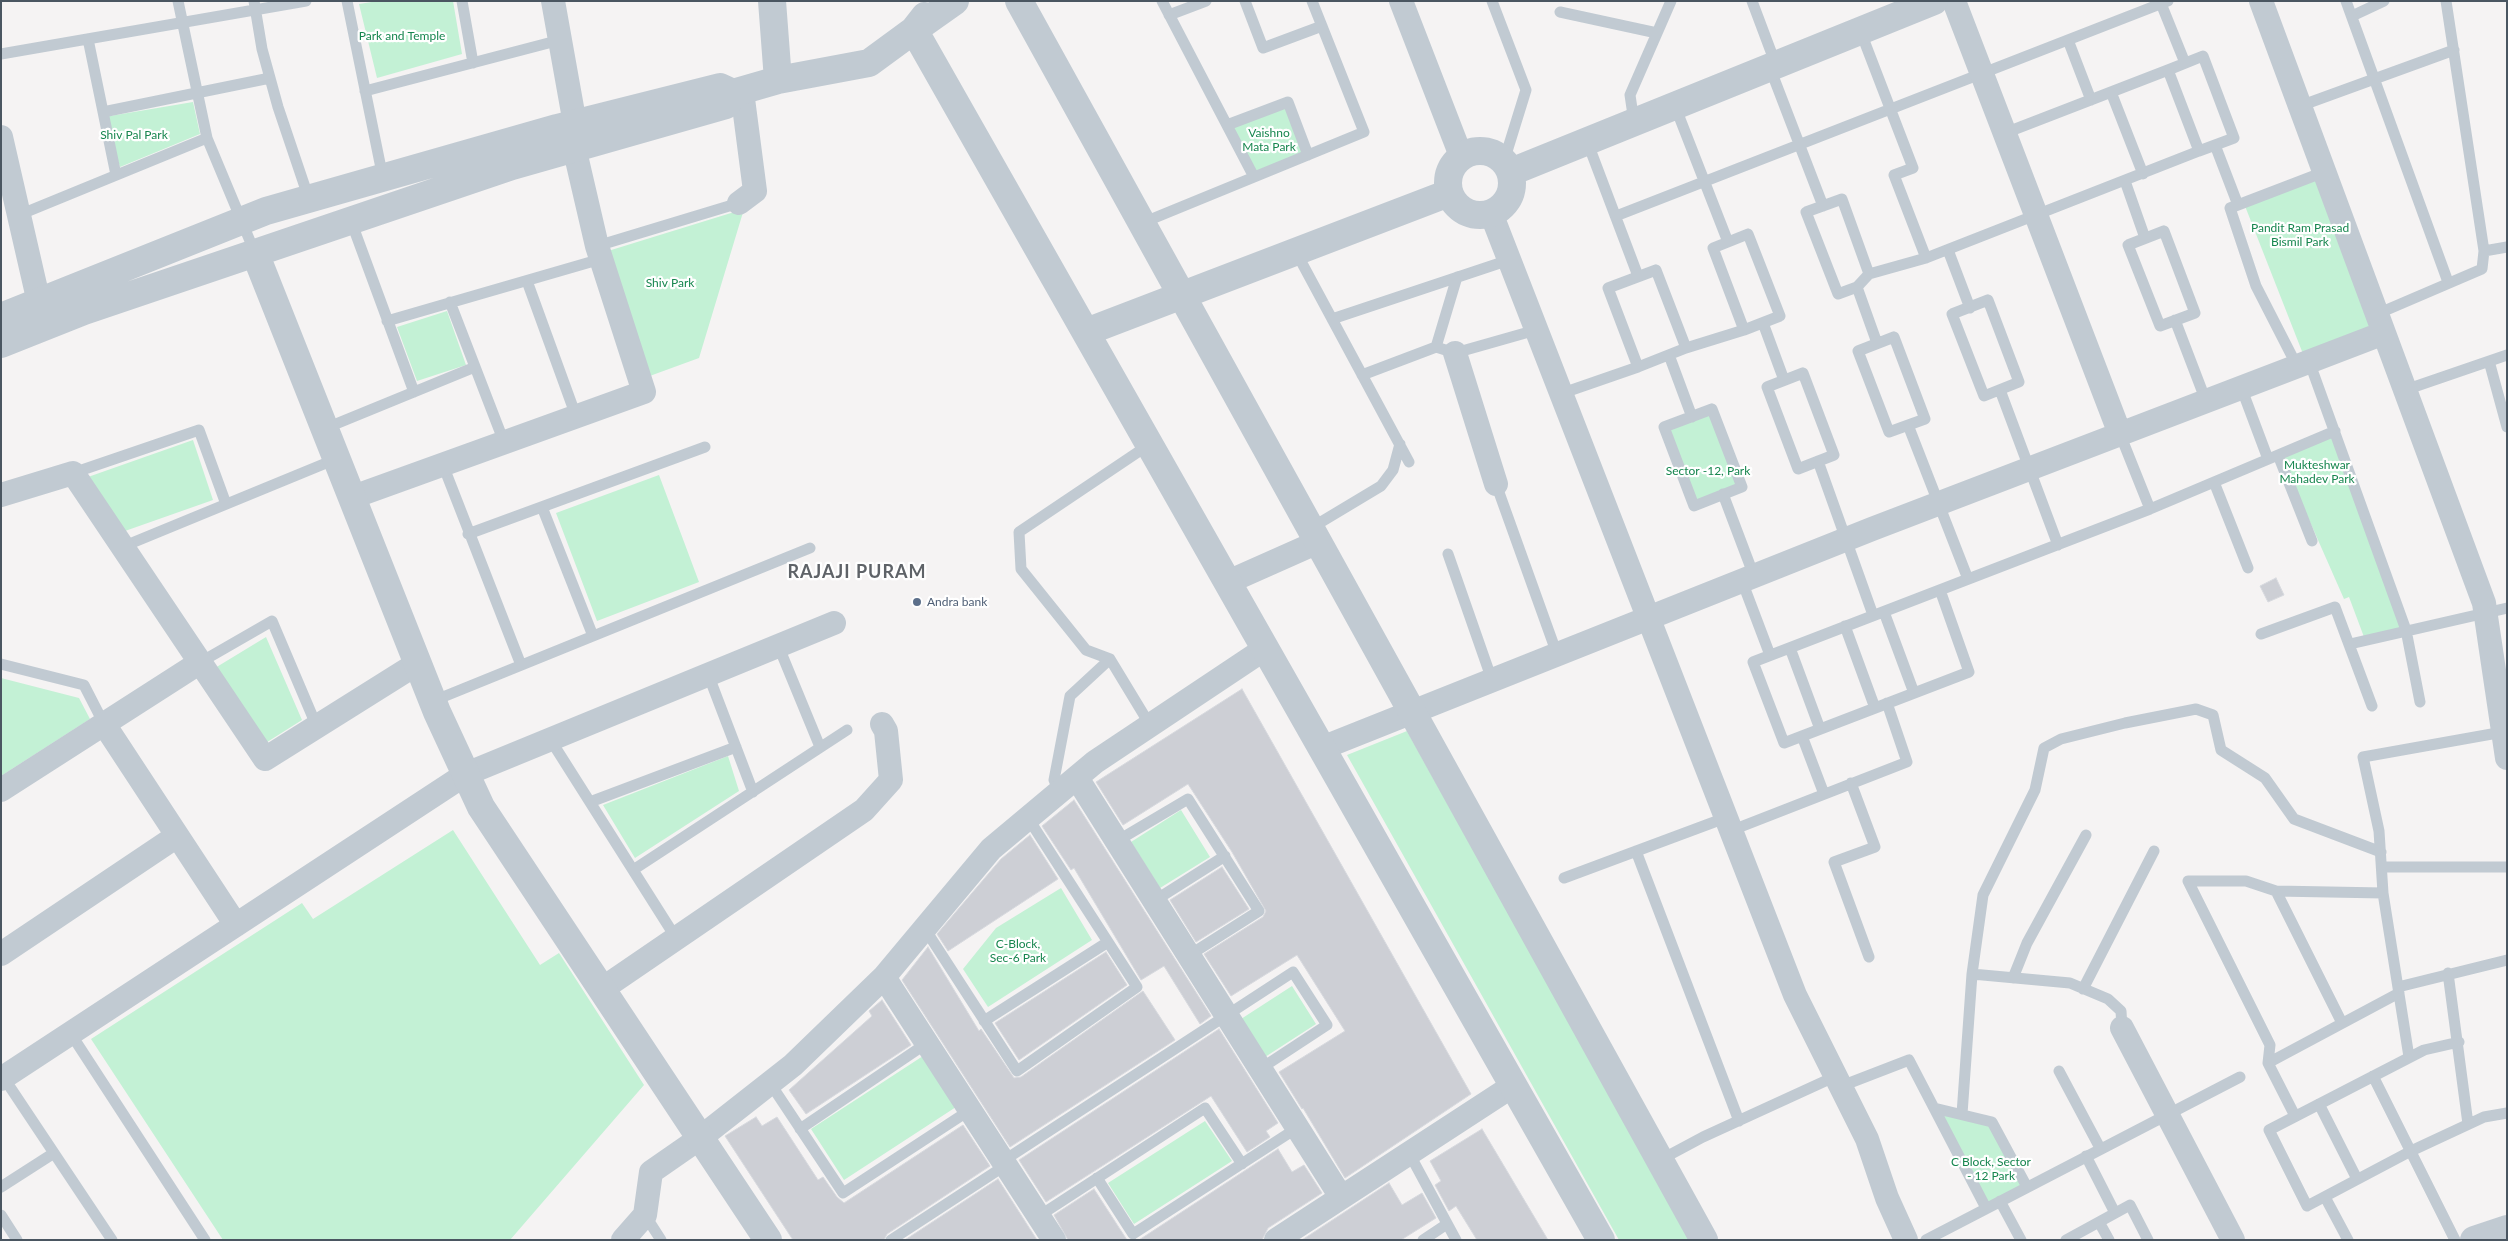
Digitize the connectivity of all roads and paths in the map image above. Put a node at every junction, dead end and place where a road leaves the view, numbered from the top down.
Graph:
1 (178, 1) edge
2 (306, 1) edge
3 (347, 1) edge
4 (462, 1) edge
5 (553, 1) edge
6 (772, 1) edge
7 (936, 1) edge
8 (955, 1) edge
9 (1019, 1) edge
10 (1162, 1) edge
11 (1206, 1) edge
12 (1245, 1) edge
13 (1312, 1) edge
14 (1492, 1) edge
15 (1671, 1) edge
16 (1752, 1) edge
17 (1934, 1) edge
18 (1954, 1) edge
19 (2261, 1) edge
20 (2346, 1) edge
21 (2384, 1) edge
22 (2446, 1) edge
23 (2163, 2) edge
24 (1405, 3) edge
25 (255, 5) edge
26 (1560, 12) dead end
27 (1169, 15) junction
28 (2352, 16) junction
29 (182, 22) junction
30 (1322, 26) junction
31 (914, 30) junction
32 (1860, 30) junction
33 (1657, 33) junction
34 (88, 39) junction
35 (560, 40) junction
36 (2068, 40) junction
37 (2454, 50) junction
38 (1, 54) edge
39 (473, 63) junction
40 (2185, 63) junction
41 (1773, 66) junction
42 (2168, 70) junction
43 (1982, 73) junction
44 (270, 78) junction
45 (2375, 79) junction
46 (778, 80) junction
47 (365, 91) junction
48 (738, 92) junction
49 (2111, 92) junction
50 (198, 93) junction
51 (2091, 100) junction
52 (1675, 106) junction
53 (2300, 106) junction
54 (1890, 109) junction
55 (103, 112) junction
56 (1634, 122) junction
57 (1226, 125) junction
58 (2005, 133) junction
59 (575, 136) junction
60 (1, 137) edge
61 (207, 138) junction
62 (1588, 141) junction
63 (1799, 145) junction
64 (2215, 145) junction
65 (2199, 151) junction
66 (1308, 155) junction
67 (1461, 156) junction
68 (1508, 166) junction
69 (2324, 172) junction
70 (2143, 174) junction
71 (116, 176) junction
72 (1254, 177) junction
73 (384, 179) junction
74 (2125, 181) junction
75 (1705, 182) junction
76 (1450, 194) junction
77 (309, 199) junction
78 (739, 203) joint
79 (2238, 205) junction
80 (1822, 206) junction
81 (1491, 214) junction
82 (19, 215) junction
83 (1616, 216) junction
84 (2037, 216) junction
85 (241, 220) junction
86 (351, 221) junction
87 (1142, 224) junction
88 (2145, 238) junction
89 (1728, 242) junction
90 (2507, 247) edge
91 (1948, 250) junction
92 (2484, 251) junction
93 (1296, 252) junction
94 (255, 253) junction
95 (599, 253) junction
96 (1926, 258) junction
97 (1509, 260) junction
98 (1869, 274) junction
99 (1638, 276) junction
100 (1457, 277) junction
101 (527, 280) junction
102 (2448, 282) junction
103 (1857, 287) junction
104 (1182, 296) junction
105 (450, 302) junction
106 (1970, 308) junction
107 (41, 315) junction
108 (1, 317) edge
109 (1332, 319) junction
110 (387, 320) junction
111 (2175, 320) junction
112 (1763, 323) junction
113 (2380, 323) junction
114 (1536, 330) junction
115 (1744, 330) junction
116 (1086, 332) junction
117 (1877, 343) junction
118 (1, 344) edge
119 (1686, 348) junction
120 (1445, 350) junction
121 (1669, 355) junction
122 (2507, 355) edge
123 (2489, 361) junction
124 (2303, 363) junction
125 (1638, 366) junction
126 (475, 368) junction
127 (1362, 375) junction
128 (1784, 380) junction
129 (2240, 388) junction
130 (2000, 390) junction
131 (2405, 390) junction
132 (414, 392) junction
133 (1560, 394) junction
134 (2206, 401) junction
135 (576, 416) junction
136 (1692, 417) junction
137 (1908, 425) junction
138 (2507, 427) edge
139 (326, 428) junction
140 (2335, 431) junction
141 (2120, 434) junction
142 (504, 442) junction
143 (1150, 444) junction
144 (1400, 444) junction
145 (705, 447) dead end
146 (2273, 457) junction
147 (338, 458) junction
148 (1818, 461) junction
149 (1410, 462) dead end
150 (443, 465) junction
151 (2029, 469) junction
152 (74, 473) junction
153 (2214, 482) junction
154 (1496, 484) joint
155 (1723, 494) junction
156 (1, 495) edge
157 (353, 497) junction
158 (1940, 503) junction
159 (226, 504) junction
160 (542, 506) junction
161 (2150, 509) junction
162 (468, 534) junction
163 (1314, 535) junction
164 (1846, 540) junction
165 (2312, 541) dead end
166 (2058, 544) junction
167 (122, 547) junction
168 (810, 548) dead end
169 (1448, 554) dead end
170 (2248, 568) dead end
171 (1748, 578) junction
172 (1968, 579) junction
173 (1228, 582) junction
174 (1940, 590) junction
175 (2496, 610) edge
176 (1878, 614) junction
177 (1648, 618) junction
178 (834, 623) dead end
179 (1845, 626) junction
180 (2406, 630) junction
181 (2261, 634) dead end
182 (592, 636) junction
183 (2350, 644) junction
184 (778, 645) junction
185 (1266, 648) junction
186 (1790, 648) junction
187 (1558, 654) junction
188 (1770, 655) junction
189 (1110, 659) junction
190 (199, 663) junction
191 (418, 663) junction
192 (1, 664) edge
193 (521, 665) junction
194 (708, 674) junction
195 (1492, 680) junction
196 (1914, 693) junction
197 (433, 701) junction
198 (2420, 702) dead end
199 (1888, 703) junction
200 (2372, 706) dead end
201 (1875, 708) junction
202 (1412, 712) junction
203 (104, 724) junction
204 (882, 724) dead end
205 (1150, 724) junction
206 (317, 727) junction
207 (1820, 729) junction
208 (847, 730) dead end
209 (2503, 732) junction
210 (1802, 736) junction
211 (550, 739) junction
212 (736, 747) junction
213 (820, 748) junction
214 (1322, 748) junction
215 (2507, 758) edge
216 (466, 774) junction
217 (1851, 784) junction
218 (1068, 785) junction
219 (1, 790) edge
220 (753, 792) junction
221 (1824, 794) junction
222 (590, 802) junction
223 (1028, 818) junction
224 (1728, 824) junction
225 (2086, 835) dead end
226 (177, 836) junction
227 (1117, 841) junction
228 (1636, 851) junction
229 (2154, 852) dead end
230 (2381, 852) junction
231 (1224, 856) junction
232 (2382, 867) junction
233 (2507, 867) edge
234 (633, 870) junction
235 (1564, 878) dead end
236 (2276, 891) junction
237 (2383, 893) junction
238 (1154, 901) junction
239 (236, 925) junction
240 (925, 929) junction
241 (676, 938) junction
242 (1108, 942) junction
243 (1, 954) edge
244 (1188, 956) junction
245 (1869, 957) dead end
246 (2507, 960) edge
247 (2448, 973) junction
248 (1972, 974) junction
249 (884, 977) junction
250 (2013, 978) junction
251 (2083, 988) junction
252 (602, 989) junction
253 (2399, 990) junction
254 (1226, 1015) junction
255 (984, 1021) junction
256 (2342, 1023) junction
257 (2122, 1028) joint
258 (70, 1034) junction
259 (2459, 1042) junction
260 (927, 1043) junction
261 (2409, 1057) junction
262 (2268, 1063) junction
263 (1260, 1069) junction
264 (2059, 1071) dead end
265 (2374, 1076) junction
266 (2240, 1077) dead end
267 (3, 1079) edge
268 (1837, 1082) junction
269 (770, 1083) junction
270 (1514, 1085) junction
271 (2319, 1104) junction
272 (1934, 1108) junction
273 (970, 1110) junction
274 (2166, 1113) junction
275 (2507, 1113) edge
276 (1962, 1114) junction
277 (2295, 1116) junction
278 (1739, 1121) junction
279 (2468, 1124) junction
280 (1297, 1128) junction
281 (800, 1129) junction
282 (700, 1138) junction
283 (2100, 1148) junction
284 (2411, 1151) junction
285 (54, 1153) junction
286 (1409, 1153) junction
287 (2086, 1156) junction
288 (1660, 1160) junction
289 (1004, 1163) junction
290 (1242, 1164) junction
291 (1097, 1178) junction
292 (2357, 1180) junction
293 (1, 1187) edge
294 (2026, 1187) junction
295 (1341, 1197) junction
296 (2325, 1197) junction
297 (2000, 1201) junction
298 (1986, 1208) junction
299 (2115, 1214) junction
300 (1, 1215) edge
301 (645, 1215) junction
302 (1039, 1216) junction
303 (2099, 1222) junction
304 (1447, 1224) junction
305 (2507, 1228) edge
306 (17, 1240) edge
307 (112, 1240) edge
308 (205, 1240) edge
309 (623, 1240) edge
310 (662, 1240) edge
311 (768, 1240) edge
312 (891, 1240) edge
313 (1054, 1240) edge
314 (1276, 1240) edge
315 (1423, 1240) edge
316 (1456, 1240) edge
317 (1601, 1240) edge
318 (1704, 1240) edge
319 (1906, 1240) edge
320 (1926, 1240) edge
321 (2020, 1240) edge
322 (2066, 1240) edge
323 (2108, 1240) edge
324 (2148, 1240) edge
325 (2233, 1240) edge
326 (2348, 1240) edge
327 (2455, 1240) edge
328 (2474, 1240) edge

1 - 29 lane
2 - 25 lane
3 - 47 lane
4 - 39 lane
5 - 35 street
6 - 46 street
7 - 31 street
8 - 31 street
9 - 87 street
10 - 27 lane
11 - 27 lane
12 - 30 lane
13 - 30 lane
14 - 68 lane
15 - 33 lane
16 - 41 lane
17 - 32 street
18 - 43 street
19 - 53 street
20 - 28 lane
21 - 28 lane
22 - 37 lane
23 - 36 lane
23 - 40 lane
24 - 67 street
25 - 29 lane
25 - 44 lane
26 - 33 lane
27 - 57 lane
28 - 45 lane
29 - 34 lane
29 - 50 lane
30 - 66 lane
31 - 46 street
31 - 116 street
32 - 41 street
32 - 54 lane
33 - 56 lane
34 - 38 lane
34 - 55 lane
35 - 39 lane
35 - 59 street
36 - 43 lane
36 - 51 lane
37 - 45 lane
37 - 92 lane
39 - 47 lane
40 - 42 lane
40 - 64 lane
41 - 52 street
41 - 63 lane
42 - 49 lane
42 - 65 lane
43 - 54 lane
43 - 58 street
44 - 50 lane
44 - 77 lane
45 - 53 lane
45 - 102 lane
46 - 48 street
47 - 73 lane
48 - 59 street
48 - 78 street
49 - 51 lane
49 - 70 lane
50 - 55 lane
50 - 61 lane
51 - 58 lane
52 - 56 street
52 - 75 lane
53 - 69 street
54 - 63 lane
54 - 96 lane
55 - 71 lane
56 - 62 street
57 - 66 lane
57 - 72 lane
58 - 84 street
59 - 73 street
59 - 86 street
59 - 95 street
60 - 82 street
61 - 71 lane
61 - 85 lane
62 - 68 street
62 - 83 lane
63 - 75 lane
63 - 80 lane
64 - 65 lane
64 - 79 lane
65 - 70 lane
66 - 72 lane
67 - 68 street
67 - 76 street
68 - 81 street
69 - 79 lane
69 - 113 street
70 - 74 lane
71 - 82 lane
72 - 87 lane
73 - 77 street
74 - 84 lane
74 - 88 lane
75 - 83 lane
75 - 89 lane
76 - 81 street
76 - 93 street
77 - 85 street
78 - 95 lane
79 - 124 lane
80 - 98 lane
80 - 103 lane
81 - 97 street
82 - 107 street
83 - 99 lane
84 - 91 lane
84 - 141 street
85 - 94 lane
85 - 107 street
86 - 94 street
86 - 110 lane
87 - 104 street
88 - 111 lane
88 - 111 lane
89 - 112 lane
89 - 115 lane
90 - 92 lane
91 - 96 lane
91 - 106 lane
92 - 102 lane
93 - 104 street
93 - 109 lane
94 - 107 street
94 - 139 street
95 - 101 lane
95 - 135 street
96 - 98 lane
97 - 100 lane
97 - 114 street
98 - 103 lane
99 - 119 lane
99 - 125 lane
100 - 109 lane
100 - 120 lane
101 - 105 lane
101 - 135 lane
102 - 113 lane
103 - 117 lane
104 - 116 street
104 - 163 street
105 - 110 lane
105 - 126 lane
106 - 130 lane
106 - 130 lane
107 - 108 street
107 - 118 street
109 - 127 lane
110 - 132 lane
111 - 134 lane
112 - 115 lane
112 - 128 lane
113 - 124 street
113 - 131 street
114 - 120 lane
114 - 133 street
115 - 119 lane
116 - 143 street
117 - 137 lane
117 - 137 lane
119 - 121 lane
120 - 127 lane
120 - 154 street
121 - 125 lane
121 - 136 lane
122 - 123 lane
123 - 131 lane
123 - 138 lane
124 - 129 street
124 - 140 lane
125 - 133 lane
126 - 132 lane
126 - 142 lane
127 - 144 lane
128 - 148 lane
128 - 148 lane
129 - 134 street
129 - 146 lane
130 - 151 lane
131 - 175 street
132 - 139 lane
133 - 177 street
134 - 141 street
135 - 142 street
136 - 155 lane
136 - 155 lane
137 - 158 lane
139 - 147 street
140 - 146 lane
140 - 180 lane
141 - 151 street
141 - 161 lane
142 - 150 street
143 - 173 street
143 - 189 lane
144 - 149 lane
144 - 163 lane
145 - 160 lane
146 - 153 lane
146 - 165 lane
147 - 157 street
147 - 159 lane
148 - 164 lane
150 - 157 street
150 - 162 lane
151 - 158 street
151 - 166 lane
152 - 156 street
152 - 159 lane
152 - 167 street
153 - 161 lane
153 - 170 lane
154 - 187 lane
155 - 171 lane
157 - 191 street
158 - 164 street
158 - 172 lane
159 - 167 lane
160 - 162 lane
160 - 182 lane
161 - 166 lane
162 - 193 lane
163 - 173 street
163 - 202 street
164 - 171 street
164 - 176 lane
166 - 172 lane
167 - 190 street
168 - 182 lane
169 - 195 lane
171 - 177 street
171 - 188 lane
172 - 174 lane
173 - 185 street
174 - 176 lane
174 - 196 lane
175 - 180 lane
175 - 209 street
176 - 179 lane
176 - 196 lane
177 - 187 street
177 - 224 street
178 - 184 street
179 - 186 lane
179 - 201 lane
180 - 183 lane
180 - 198 lane
181 - 183 lane
182 - 193 lane
183 - 200 lane
184 - 194 street
184 - 213 lane
185 - 205 street
185 - 214 street
186 - 188 lane
186 - 207 lane
187 - 195 street
188 - 210 lane
189 - 205 lane
189 - 218 lane
190 - 203 street
190 - 206 street
190 - 206 lane
191 - 197 street
191 - 206 street
192 - 203 lane
193 - 197 lane
194 - 211 street
194 - 212 lane
195 - 202 street
196 - 199 lane
197 - 216 street
199 - 201 lane
199 - 217 lane
201 - 207 lane
202 - 214 street
202 - 288 street
203 - 219 street
203 - 226 street
204 - 241 street
205 - 218 street
207 - 210 lane
208 - 213 lane
209 - 215 street
209 - 230 lane
210 - 221 lane
211 - 216 street
211 - 222 lane
212 - 220 lane
212 - 222 lane
213 - 220 lane
214 - 270 street
216 - 239 street
216 - 252 street
217 - 221 lane
217 - 245 lane
218 - 223 street
218 - 227 street
220 - 234 lane
221 - 224 lane
222 - 234 lane
223 - 240 street
223 - 242 lane
224 - 228 lane
224 - 268 street
225 - 250 lane
226 - 239 street
226 - 243 street
227 - 231 lane
227 - 238 street
228 - 235 lane
228 - 278 lane
229 - 251 lane
230 - 232 lane
230 - 248 lane
231 - 238 lane
231 - 244 lane
232 - 233 lane
232 - 237 lane
234 - 241 lane
236 - 237 lane
236 - 256 lane
236 - 262 lane
237 - 253 lane
238 - 244 street
239 - 258 street
240 - 249 street
240 - 255 lane
241 - 252 street
242 - 255 lane
242 - 255 lane
244 - 254 street
246 - 247 lane
247 - 253 lane
247 - 259 lane
248 - 250 lane
248 - 276 lane
249 - 260 street
249 - 269 street
250 - 251 lane
251 - 257 lane
252 - 282 street
253 - 256 lane
253 - 261 lane
254 - 263 street
254 - 263 lane
254 - 289 lane
256 - 262 lane
257 - 274 street
258 - 267 street
258 - 308 lane
259 - 261 lane
259 - 279 lane
260 - 273 street
260 - 281 lane
261 - 265 lane
262 - 277 lane
263 - 280 street
264 - 283 lane
265 - 271 lane
265 - 284 lane
266 - 274 lane
267 - 285 lane
268 - 272 lane
268 - 278 lane
268 - 319 street
269 - 281 lane
269 - 282 street
270 - 286 street
270 - 317 street
271 - 277 lane
271 - 292 lane
272 - 276 lane
272 - 298 lane
273 - 281 lane
273 - 289 street
274 - 283 lane
274 - 325 street
275 - 279 lane
276 - 294 lane
277 - 296 lane
278 - 288 lane
279 - 284 lane
280 - 290 lane
280 - 295 street
282 - 301 street
282 - 311 street
283 - 287 lane
284 - 292 lane
284 - 327 lane
285 - 293 lane
285 - 307 lane
286 - 295 street
286 - 304 lane
287 - 294 lane
287 - 299 lane
288 - 318 street
289 - 302 street
289 - 312 lane
290 - 291 lane
290 - 291 lane
291 - 302 lane
292 - 296 lane
294 - 297 lane
295 - 314 street
296 - 326 lane
297 - 298 lane
297 - 321 lane
298 - 320 lane
299 - 303 lane
299 - 324 lane
300 - 306 lane
301 - 309 street
301 - 310 lane
302 - 313 street
303 - 322 lane
303 - 323 lane
304 - 315 lane
304 - 316 lane
305 - 328 street

